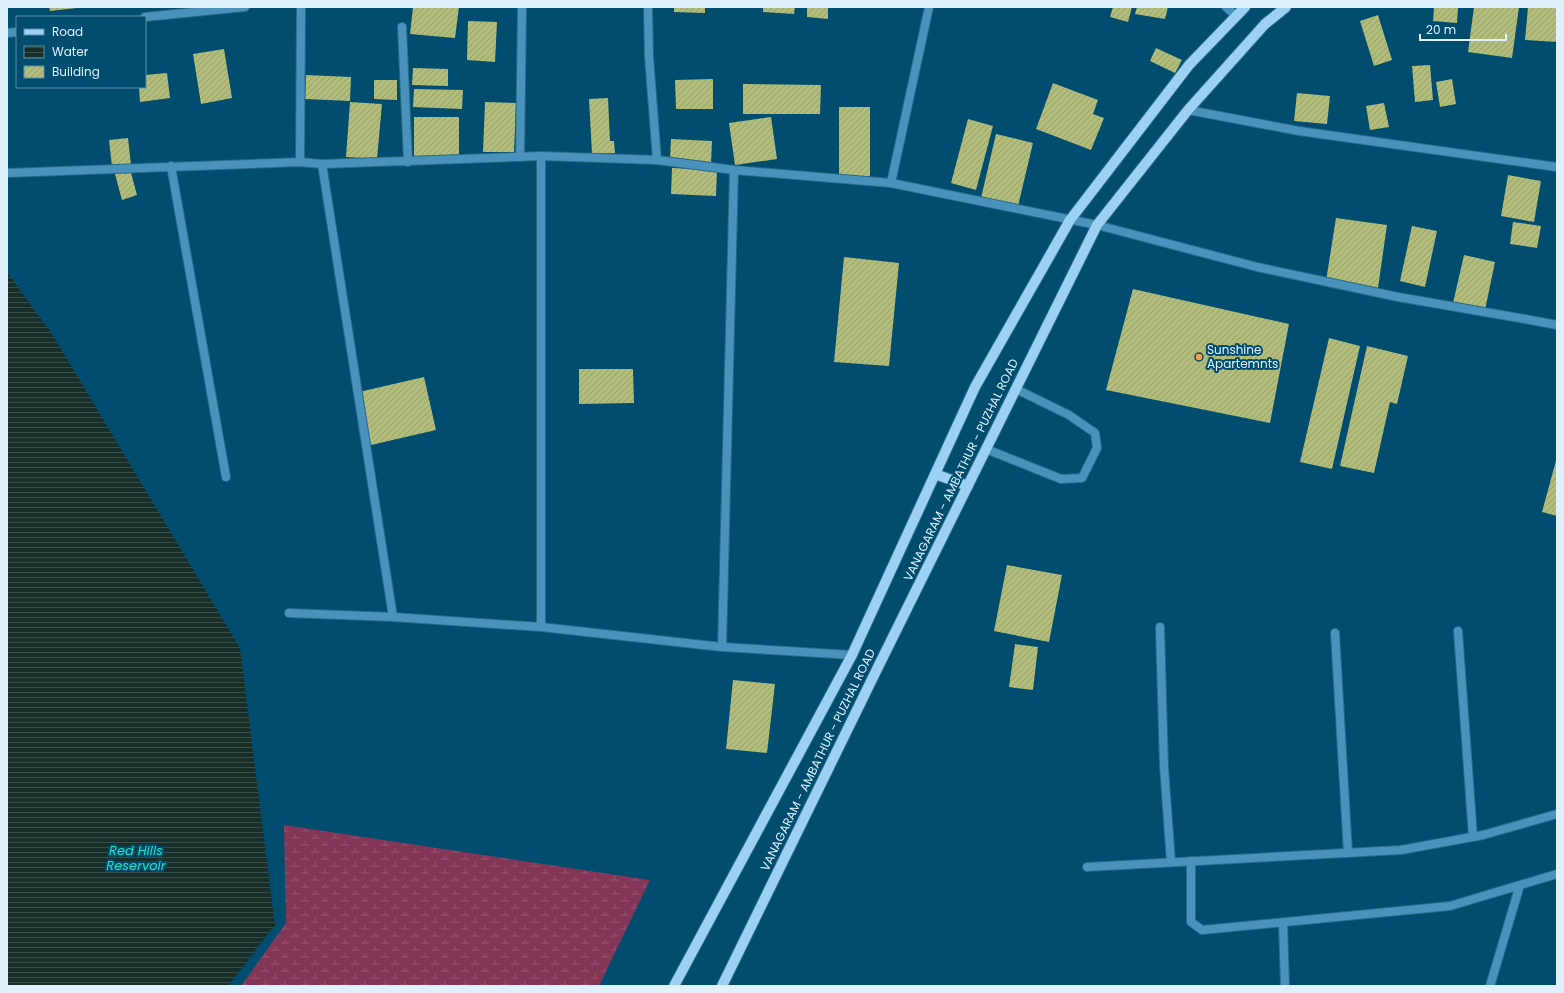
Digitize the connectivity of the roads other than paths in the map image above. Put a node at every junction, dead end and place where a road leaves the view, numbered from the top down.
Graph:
1 (245, 7) edge
2 (301, 7) edge
3 (522, 7) edge
4 (648, 7) edge
5 (929, 7) edge
6 (1226, 7) edge
7 (1245, 7) edge
8 (1286, 7) edge
9 (1235, 15) junction
10 (146, 18) edge
11 (402, 27) dead end
12 (1188, 110) junction
13 (541, 156) junction
14 (520, 157) junction
15 (657, 160) junction
16 (300, 162) junction
17 (408, 162) junction
18 (322, 164) junction
19 (171, 166) junction
20 (1557, 167) edge
21 (734, 170) junction
22 (7, 173) edge
23 (891, 183) junction
24 (1070, 220) junction
25 (1097, 225) junction
26 (1557, 326) edge
27 (1016, 389) junction
28 (986, 449) junction
29 (935, 474) junction
30 (226, 477) dead end
31 (968, 486) junction
32 (289, 613) dead end
33 (393, 617) junction
34 (541, 627) junction
35 (1160, 627) dead end
36 (1458, 631) dead end
37 (1335, 633) dead end
38 (722, 647) junction
39 (852, 655) junction
40 (1557, 814) edge
41 (1473, 837) junction
42 (1348, 852) junction
43 (1191, 861) junction
44 (1171, 862) junction
45 (1087, 867) dead end
46 (1557, 874) edge
47 (1520, 886) junction
48 (1283, 922) junction
49 (674, 986) edge
50 (722, 986) edge
51 (1285, 986) edge
52 (1490, 986) edge

1 - 10 street
2 - 16 street
3 - 14 street
4 - 15 street
5 - 23 street
6 - 9 street
7 - 9 main road
8 - 12 main road, VANAGARAM - AMBATHUR - PUZHAL ROAD
9 - 24 main road
11 - 17 street
12 - 20 street
12 - 25 main road, VANAGARAM - AMBATHUR - PUZHAL ROAD
13 - 14 street
13 - 15 street
13 - 34 street
14 - 17 street
15 - 21 street
16 - 18 street
16 - 19 street
17 - 18 street
18 - 33 street
19 - 22 street
19 - 30 street
21 - 23 street
21 - 38 street
23 - 24 street
24 - 25 street
24 - 29 main road
25 - 26 street
25 - 27 main road, VANAGARAM - AMBATHUR - PUZHAL ROAD
27 - 28 main road, VANAGARAM - AMBATHUR - PUZHAL ROAD
27 - 28 street
28 - 31 main road, VANAGARAM - AMBATHUR - PUZHAL ROAD
29 - 31 main road
29 - 39 main road
31 - 50 main road, VANAGARAM - AMBATHUR - PUZHAL ROAD
32 - 33 street
33 - 34 street
34 - 38 street
35 - 44 street
36 - 41 street
37 - 42 street
38 - 39 street
39 - 49 main road
40 - 41 street
41 - 42 street
42 - 43 street
43 - 44 street
43 - 48 street
44 - 45 street
46 - 47 street
47 - 48 street
47 - 52 street
48 - 51 street

